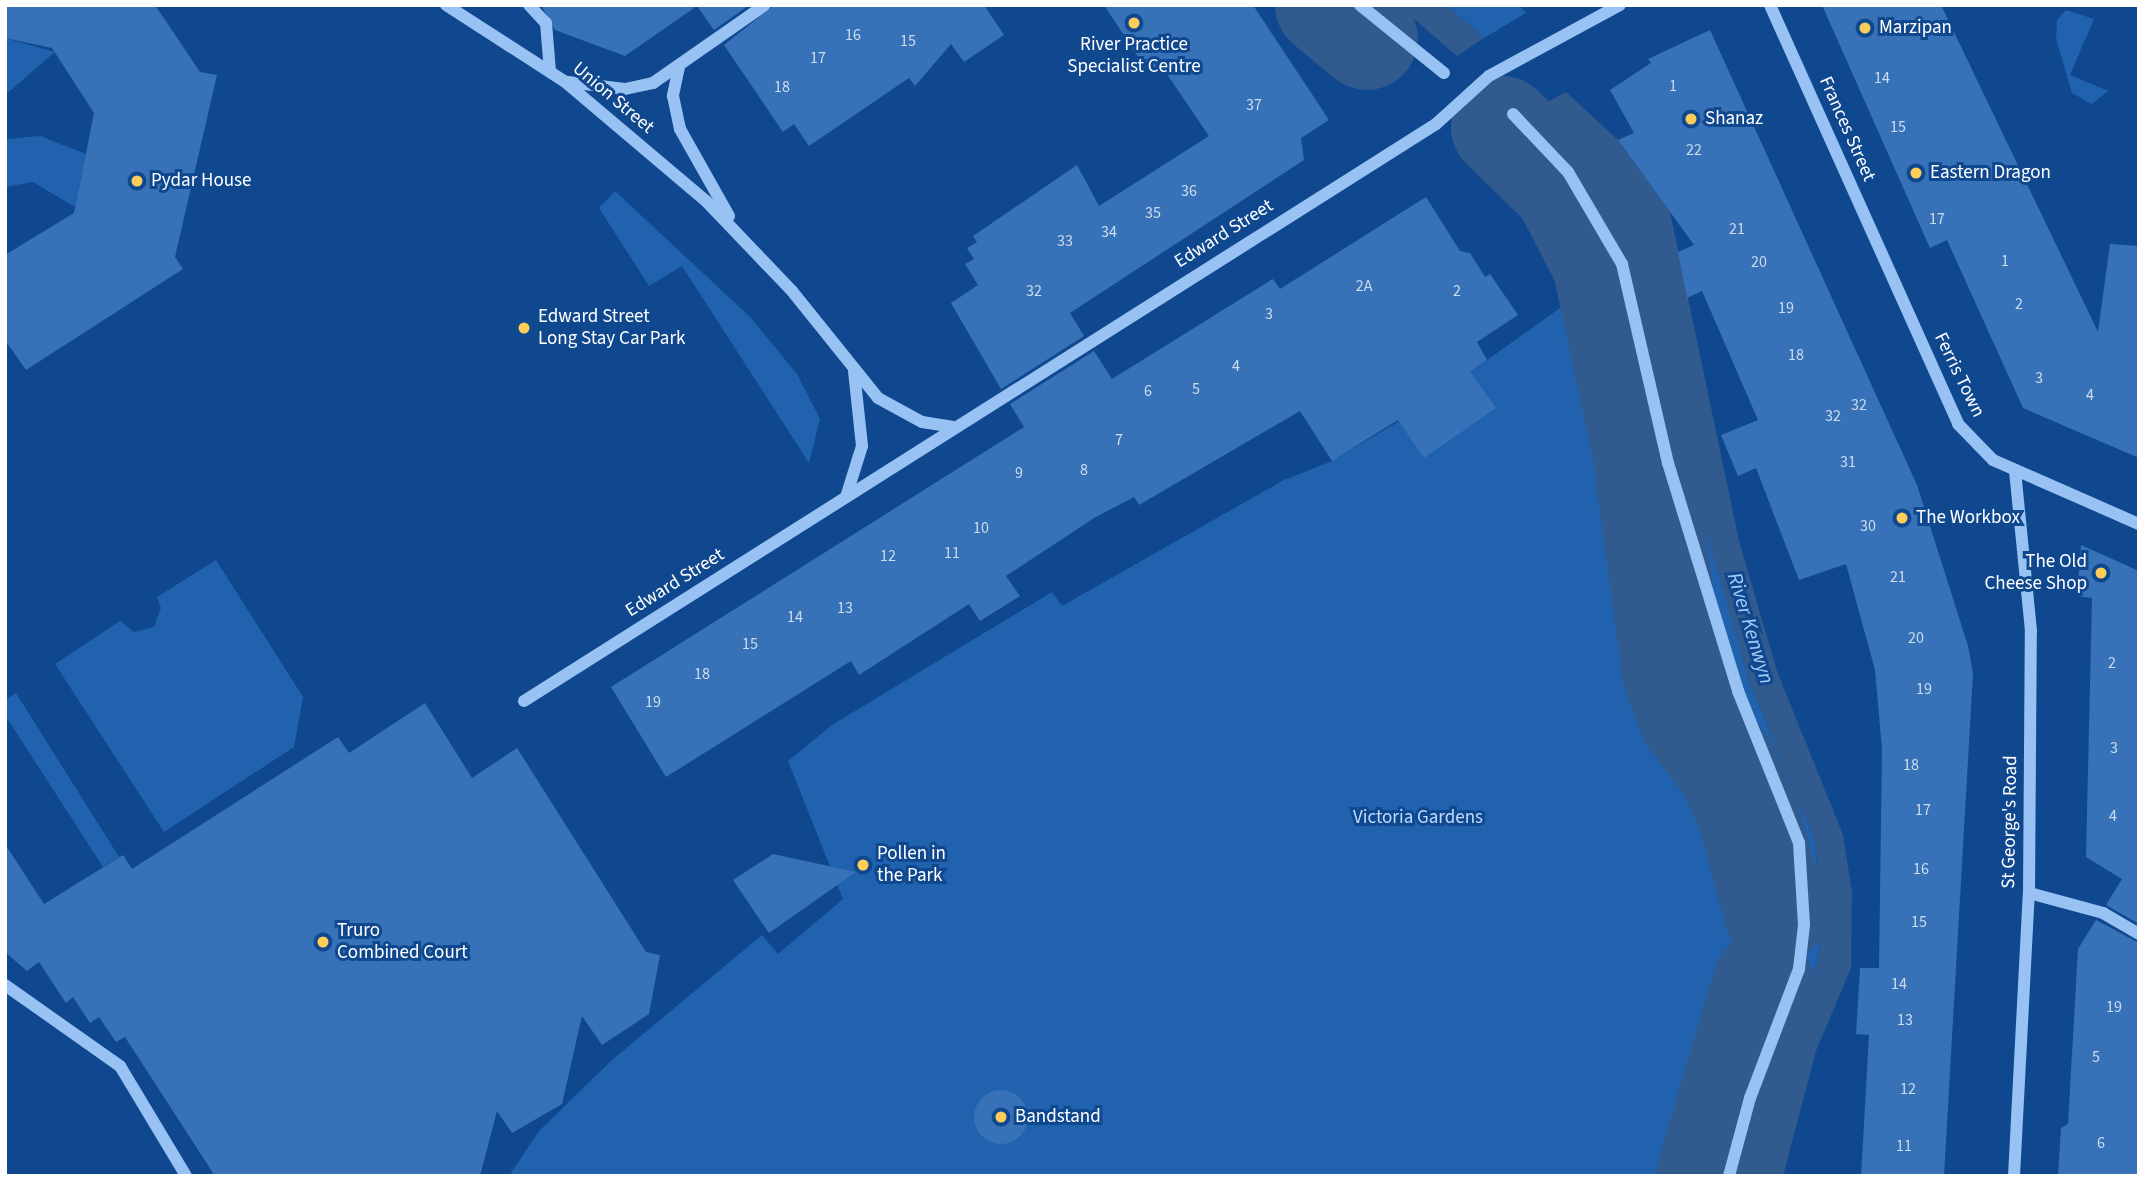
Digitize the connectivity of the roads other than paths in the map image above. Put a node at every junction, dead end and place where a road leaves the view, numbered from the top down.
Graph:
1 (446, 5) edge
2 (529, 5) edge
3 (765, 5) edge
4 (1360, 5) edge
5 (1620, 5) edge
6 (1770, 5) edge
7 (679, 67) junction
8 (551, 72) junction
9 (1444, 73) dead end
10 (564, 81) junction
11 (1513, 114) dead end
12 (743, 236) junction
13 (1889, 270) joint
14 (854, 370) junction
15 (952, 427) junction
16 (2015, 470) junction
17 (846, 497) junction
18 (2139, 524) edge
19 (524, 701) dead end
20 (2029, 893) junction
21 (2139, 934) edge
22 (5, 985) edge
23 (186, 1176) edge
24 (1728, 1176) edge
25 (2014, 1176) edge

1 - 8 street, Union Street
2 - 8 street
3 - 7 street
4 - 9 street
5 - 15 street, Edward Street
6 - 13 street, Frances Street
7 - 10 street
7 - 12 street, Union Street
8 - 10 street, Union Street
10 - 12 street, Union Street
11 - 24 street
12 - 14 street, Union Street
13 - 16 street, Ferris Town
14 - 15 street, Union Street
14 - 17 street
15 - 17 street, Edward Street
16 - 18 street, Ferris Town
16 - 20 street, St George's Road
17 - 19 street, Edward Street
20 - 21 street
20 - 25 street, St George's Road
22 - 23 street

